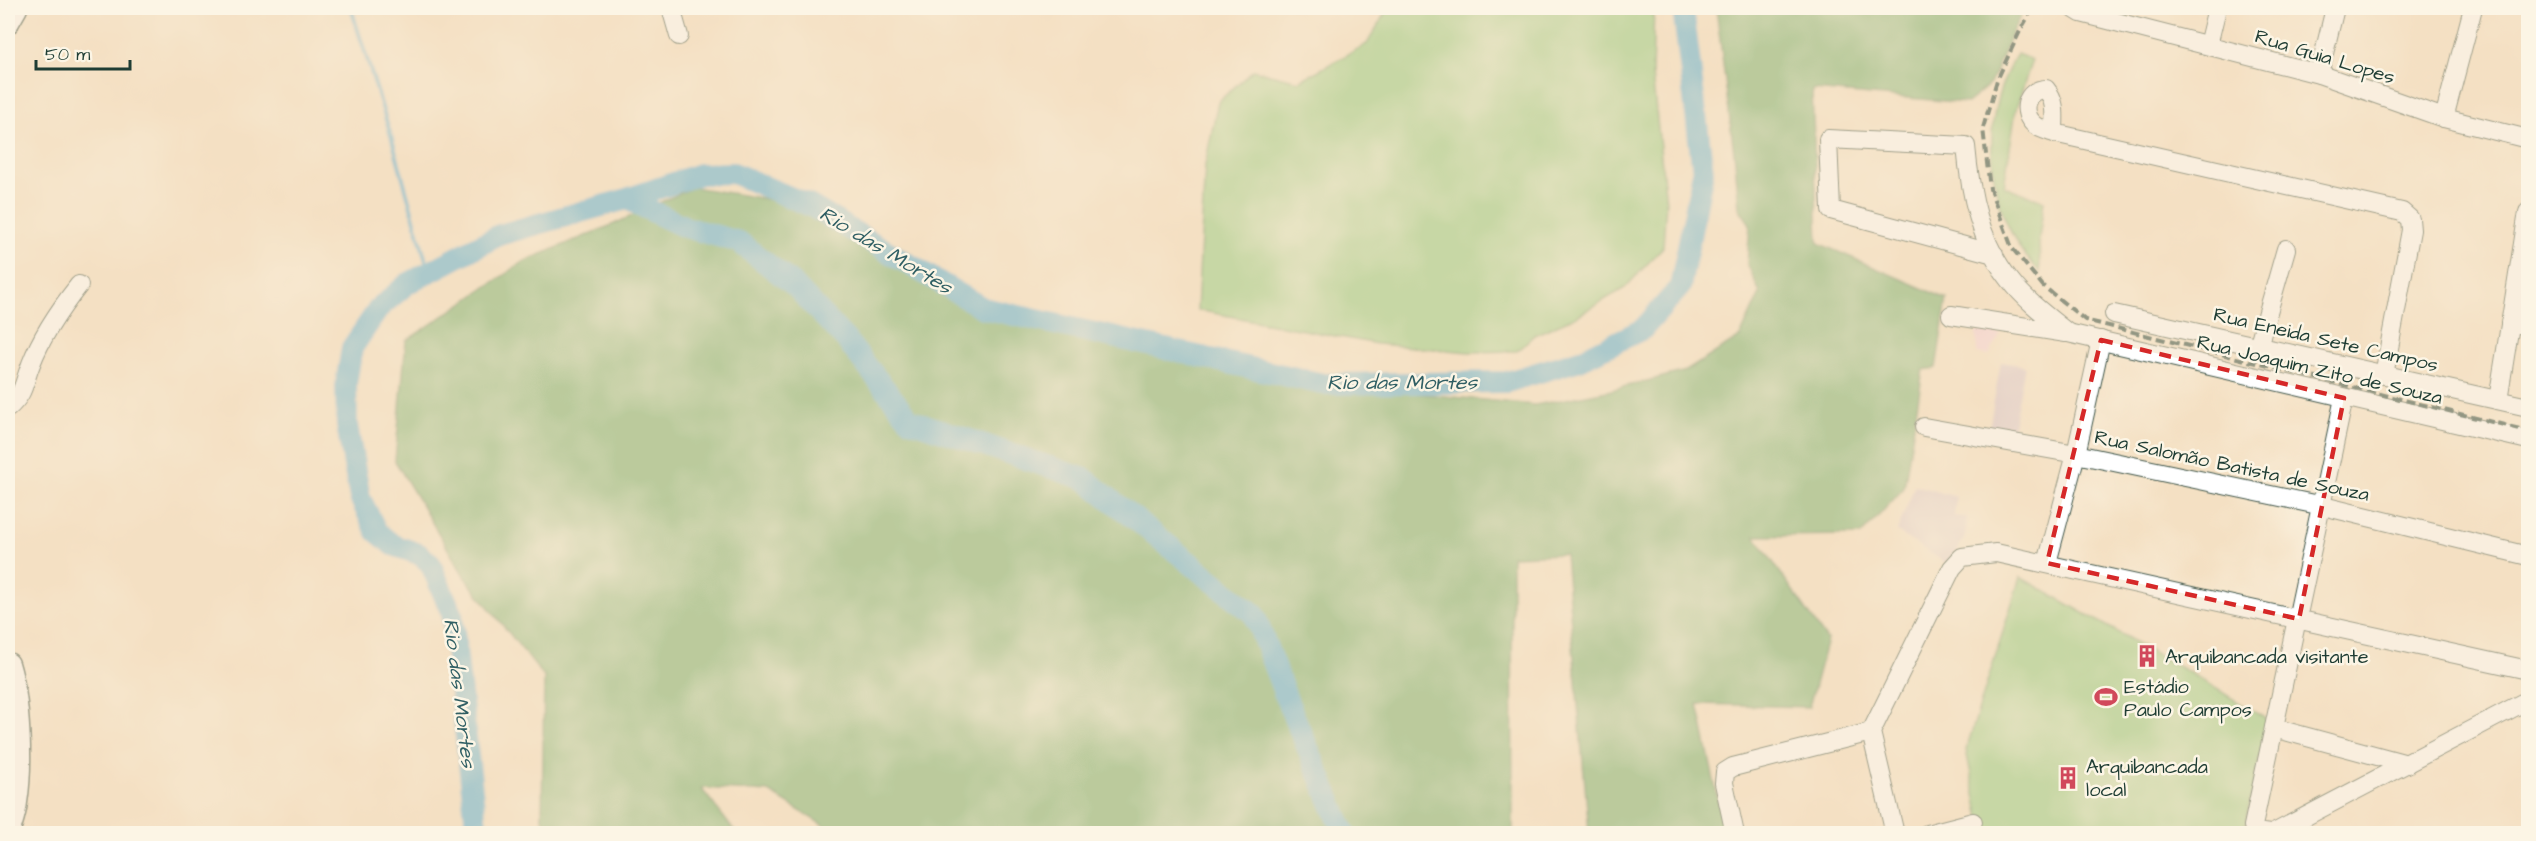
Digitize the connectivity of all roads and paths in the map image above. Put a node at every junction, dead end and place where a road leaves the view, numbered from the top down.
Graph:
1 (16, 8) edge
2 (671, 8) edge
3 (2073, 8) edge
4 (2217, 8) edge
5 (2335, 8) edge
6 (2473, 8) edge
7 (8, 22) edge
8 (679, 36) dead end
9 (2208, 45) junction
10 (2319, 74) junction
11 (2444, 118) junction
12 (2054, 133) dead end
13 (2529, 139) edge
14 (2529, 212) edge
15 (2286, 249) dead end
16 (1994, 254) junction
17 (80, 285) dead end
18 (2114, 314) dead end
19 (1951, 315) dead end
20 (2510, 323) junction
21 (2529, 325) edge
22 (2068, 333) junction
23 (2101, 340) junction
24 (2258, 347) junction
25 (2384, 375) junction
26 (2344, 398) junction
27 (2498, 400) junction
28 (2529, 407) edge
29 (8, 408) edge
30 (1924, 427) dead end
31 (2529, 440) edge
32 (2076, 454) junction
33 (2323, 506) junction
34 (2529, 556) edge
35 (2047, 563) junction
36 (2299, 619) junction
37 (8, 664) edge
38 (2529, 670) edge
39 (2529, 700) edge
40 (2274, 728) junction
41 (1871, 732) junction
42 (2407, 764) junction
43 (1972, 822) dead end
44 (2265, 833) edge
45 (8, 834) edge
46 (1736, 834) edge
47 (1895, 834) edge
48 (1927, 834) edge

1 - 7 main road
2 - 8 street
3 - 9 street, Rua Guia Lopes
4 - 9 street
5 - 10 street
6 - 11 street
9 - 10 street, Rua Guia Lopes
10 - 11 street, Rua Guia Lopes
11 - 13 street, Rua Guia Lopes
12 - 25 street
14 - 20 street
15 - 24 street
16 - 16 street
16 - 22 street
17 - 29 street
18 - 24 street, Rua Eneida Sete Campos
19 - 22 street, Rua Joaquim Zito de Souza
20 - 21 street
20 - 27 street
22 - 23 street, Rua Joaquim Zito de Souza
23 - 26 street, Rua Joaquim Zito de Souza
23 - 32 street
24 - 25 street, Rua Eneida Sete Campos
25 - 27 street, Rua Eneida Sete Campos
26 - 31 street, Rua Joaquim Zito de Souza
26 - 33 street
27 - 28 street, Rua Eneida Sete Campos
30 - 32 street, Rua Salomão Batista de Souza
32 - 33 street, Rua Salomão Batista de Souza
32 - 35 street
33 - 34 street, Rua Salomão Batista de Souza
33 - 36 street
35 - 36 street
35 - 41 street
36 - 38 street
36 - 40 street
37 - 45 main road
39 - 42 street
40 - 42 street
40 - 44 street
41 - 46 street
41 - 47 street
42 - 44 street
43 - 48 street

